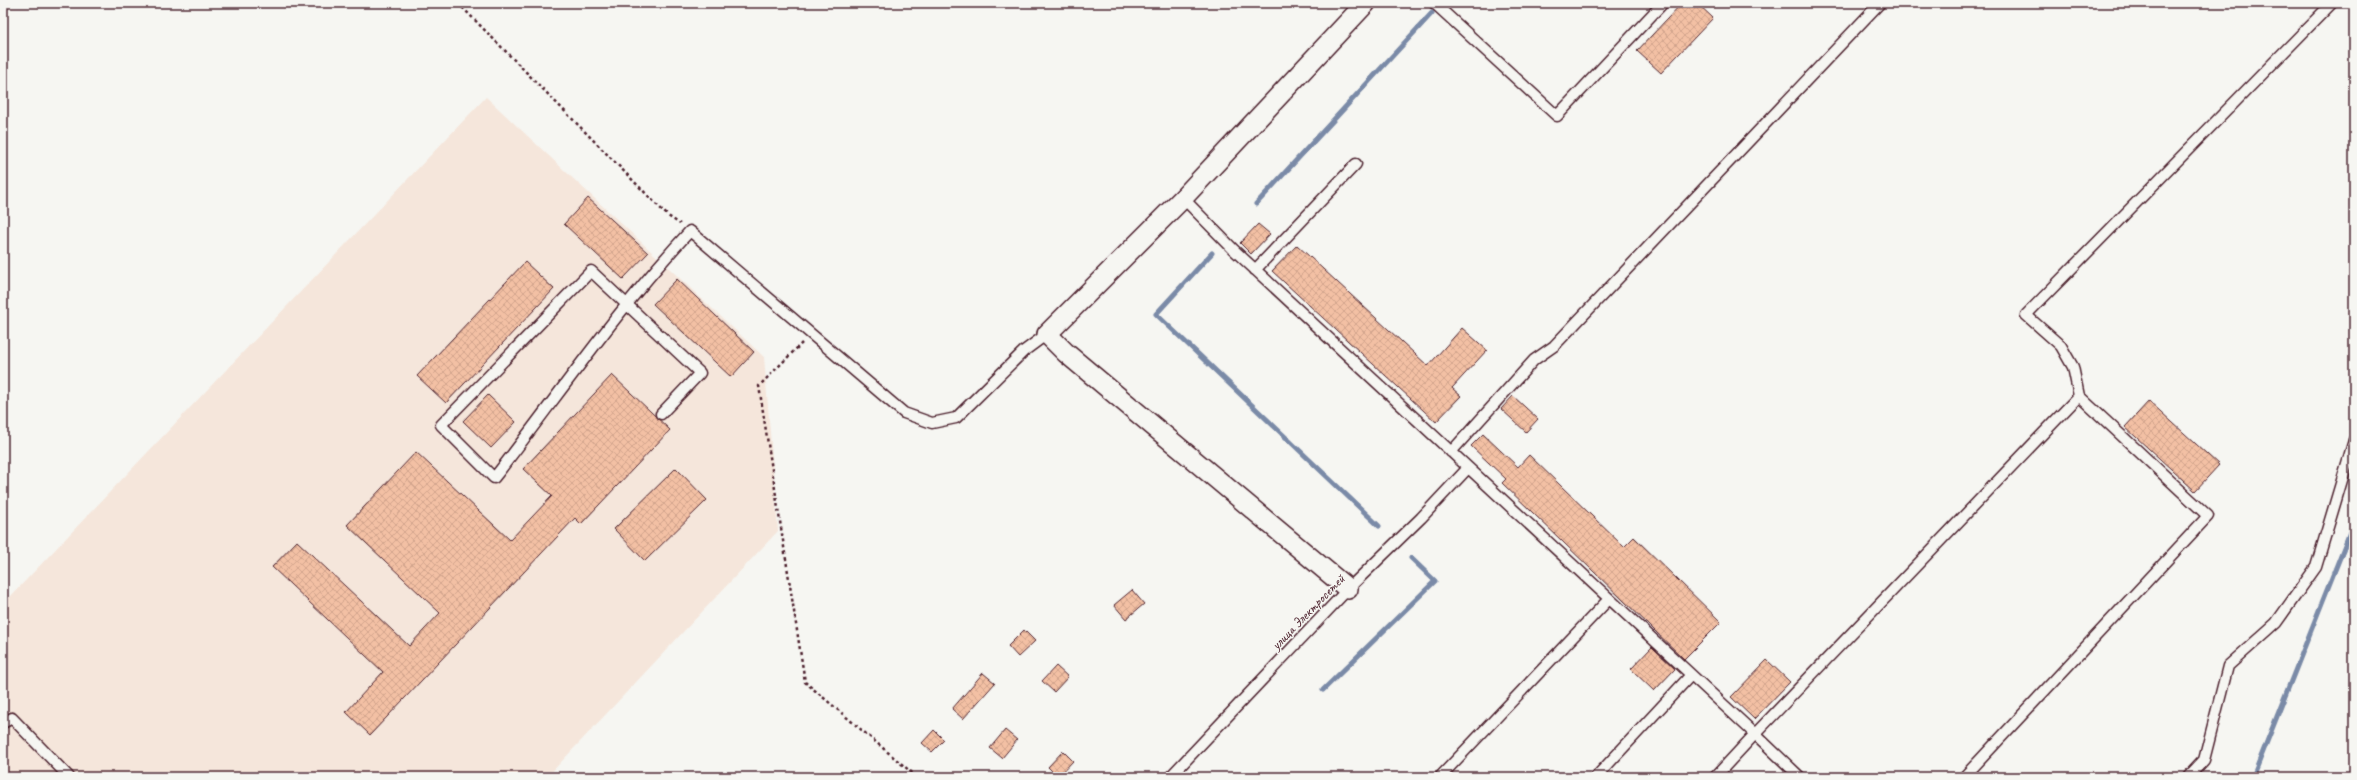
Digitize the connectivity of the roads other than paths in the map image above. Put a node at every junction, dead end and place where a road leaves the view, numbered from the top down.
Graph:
1 (1366, 3) edge
2 (1434, 3) edge
3 (1663, 3) edge
4 (1880, 3) edge
5 (2332, 3) edge
6 (1356, 164) dead end
7 (1183, 198) junction
8 (1255, 270) junction
9 (627, 306) junction
10 (1046, 334) junction
11 (2079, 396) junction
12 (661, 414) dead end
13 (2354, 440) edge
14 (1451, 452) junction
15 (1468, 468) junction
16 (1348, 589) junction
17 (1609, 599) junction
18 (1691, 675) junction
19 (3, 723) edge
20 (1755, 734) junction
21 (69, 777) edge
22 (1170, 777) edge
23 (1440, 777) edge
24 (1596, 777) edge
25 (1715, 777) edge
26 (1800, 777) edge
27 (1964, 777) edge
28 (2188, 777) edge

1 - 7 street
2 - 3 lane
4 - 14 lane
5 - 11 lane
6 - 8 lane
7 - 8 lane
7 - 10 street
8 - 14 lane
9 - 9 lane
9 - 10 lane
9 - 12 lane
10 - 16 street
11 - 20 lane
11 - 27 lane
13 - 28 lane
14 - 15 lane
15 - 16 lane, улица Электросетей
15 - 17 lane
16 - 22 lane, улица Электросетей
17 - 18 lane
17 - 23 lane
18 - 20 lane
18 - 24 lane
19 - 21 lane
20 - 25 lane
20 - 26 lane

